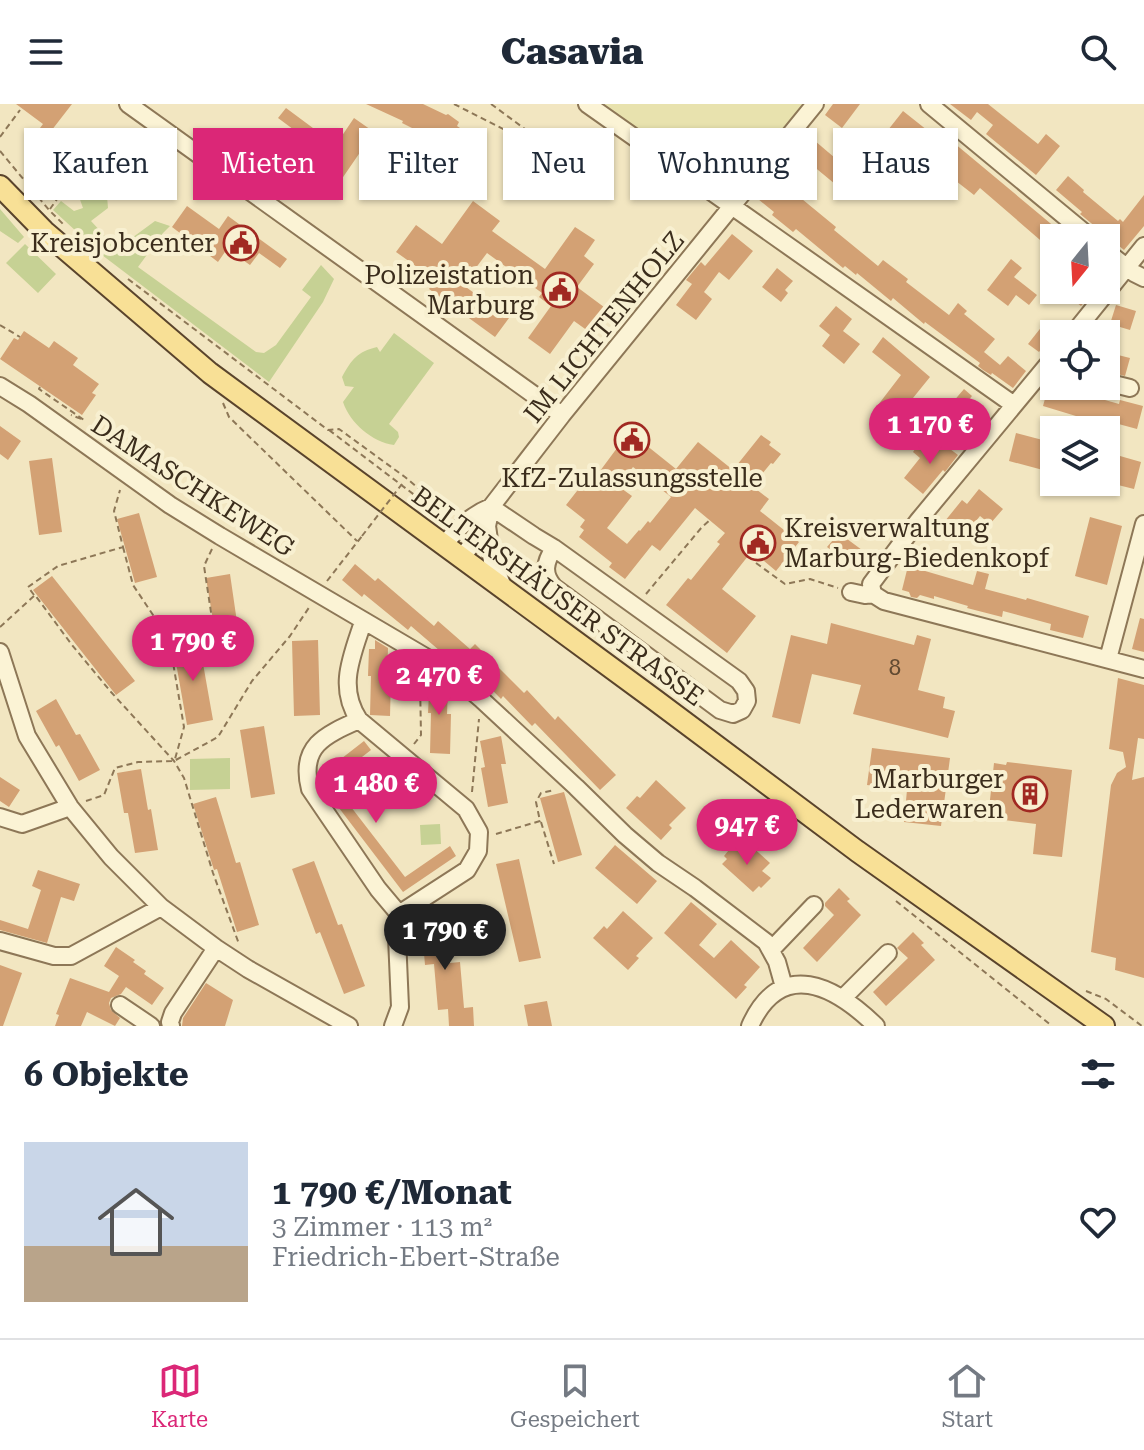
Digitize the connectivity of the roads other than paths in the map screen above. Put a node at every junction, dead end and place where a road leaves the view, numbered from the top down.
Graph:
1 (128, 104) edge
2 (587, 104) edge
3 (815, 104) edge
4 (929, 104) edge
5 (0, 186) edge
6 (733, 206) junction
7 (1074, 224) edge
8 (1144, 246) edge
9 (1120, 262) edge
10 (1127, 268) junction
11 (1144, 278) edge
12 (1084, 320) edge
13 (1040, 376) edge
14 (0, 386) edge
15 (1120, 386) edge
16 (1130, 388) dead end
17 (1014, 405) junction
18 (562, 415) junction
19 (491, 507) junction
20 (1144, 524) edge
21 (487, 526) junction
22 (444, 545) junction
23 (554, 548) junction
24 (461, 558) junction
25 (515, 588) junction
26 (851, 592) road end
27 (873, 594) junction
28 (363, 622) junction
29 (0, 652) edge
30 (1108, 659) junction
31 (1144, 669) edge
32 (359, 720) junction
33 (70, 807) junction
34 (0, 817) edge
35 (814, 905) dead end
36 (161, 907) junction
37 (399, 914) junction
38 (0, 941) edge
39 (216, 948) junction
40 (771, 950) junction
41 (888, 953) dead end
42 (784, 987) junction
43 (843, 998) junction
44 (120, 1005) dead end
45 (151, 1026) edge
46 (171, 1026) edge
47 (349, 1026) edge
48 (393, 1026) edge
49 (750, 1026) edge
50 (876, 1026) edge
51 (1104, 1026) edge

1 - 18 street
2 - 6 street
3 - 6 street, IM LICHTENHOLZ
4 - 7 street
5 - 22 main road, BELTERSHÄUSER STRASSE
6 - 17 street
6 - 18 street, IM LICHTENHOLZ
8 - 10 street
9 - 10 street
10 - 11 street
10 - 12 street
13 - 17 street
14 - 28 street, DAMASCHKEWEG
15 - 16 street
17 - 27 street
18 - 19 street, IM LICHTENHOLZ
19 - 21 street, IM LICHTENHOLZ
19 - 22 street, IM LICHTENHOLZ
19 - 23 street
20 - 30 street
21 - 24 street, IM LICHTENHOLZ
21 - 25 street, IM LICHTENHOLZ
22 - 24 main road, BELTERSHÄUSER STRASSE
23 - 23 street
24 - 25 main road, BELTERSHÄUSER STRASSE
25 - 51 main road, BELTERSHÄUSER STRASSE
26 - 27 street
27 - 30 street
28 - 32 street
28 - 40 street, DAMASCHKEWEG
29 - 33 street
30 - 31 street
32 - 37 street
32 - 37 street
33 - 34 street
33 - 36 street
35 - 40 street
36 - 38 street
36 - 39 street
37 - 48 street
39 - 46 street
39 - 47 street
40 - 42 street, DAMASCHKEWEG
41 - 43 street
42 - 43 street
42 - 49 street
43 - 50 street
44 - 45 street

